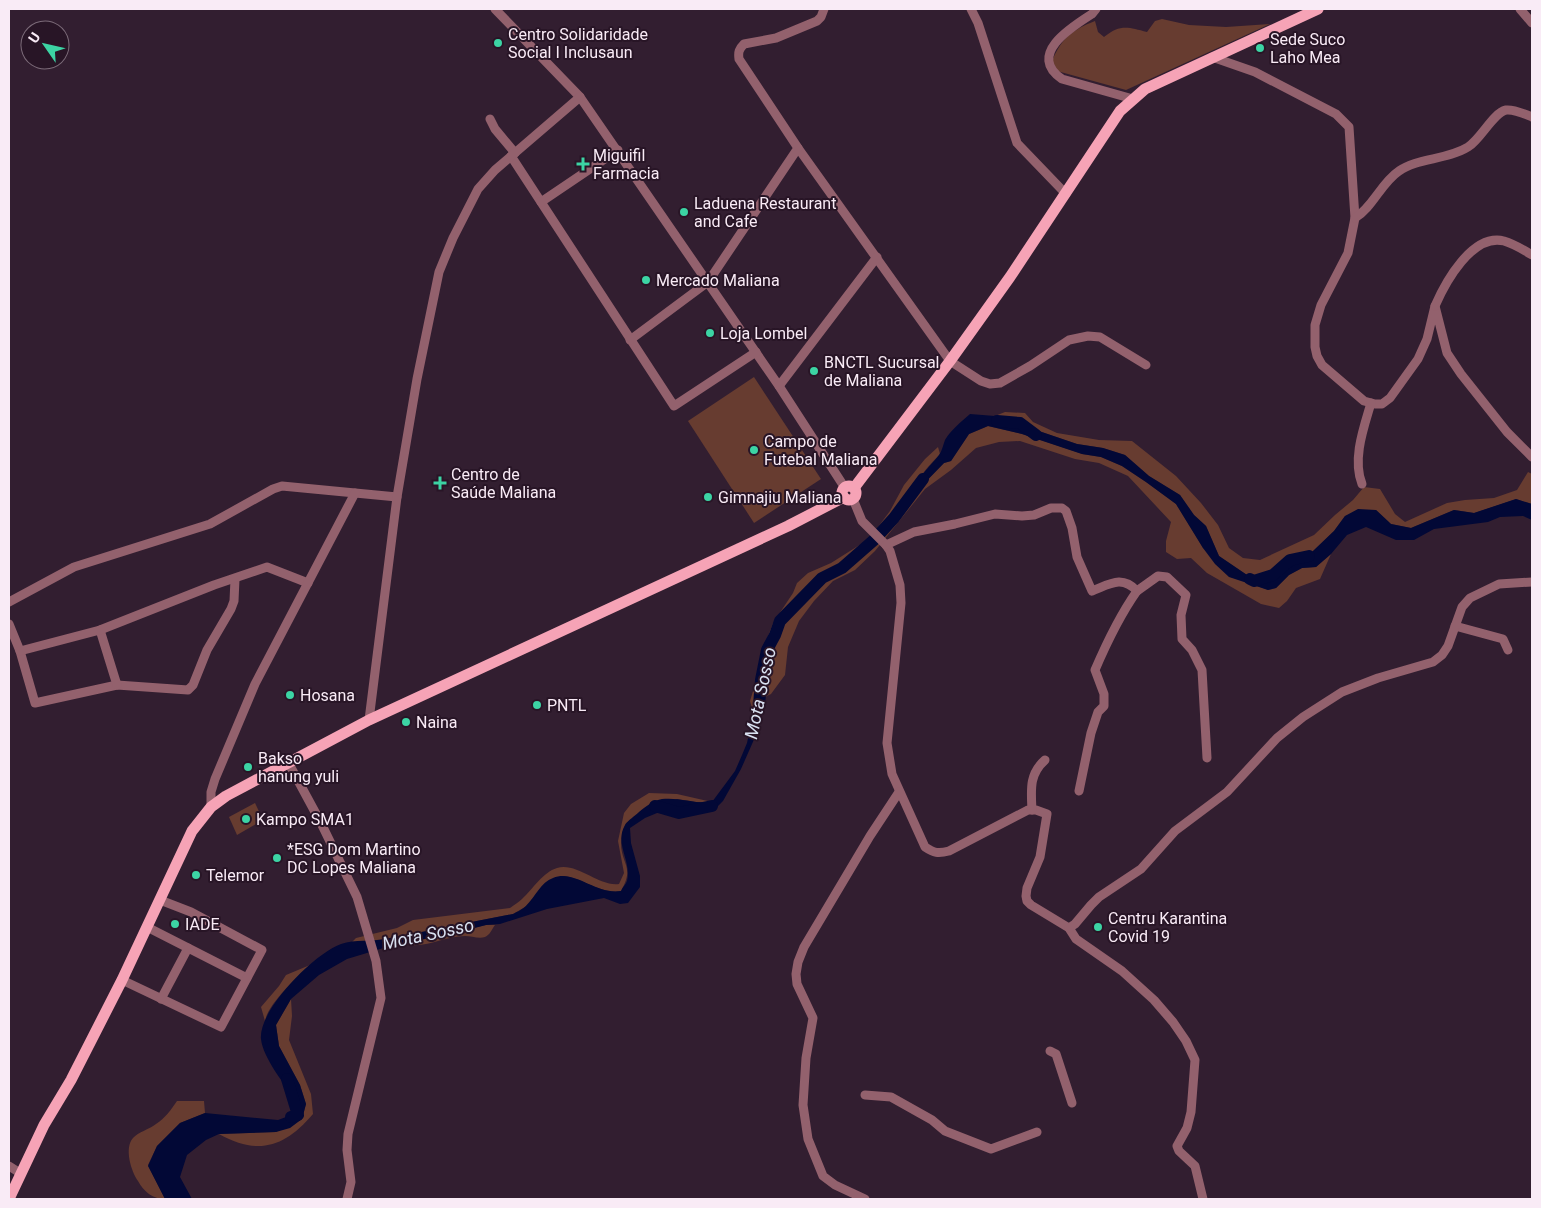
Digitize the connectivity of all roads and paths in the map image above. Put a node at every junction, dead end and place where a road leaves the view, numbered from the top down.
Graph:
1 (495, 9) edge
2 (824, 9) edge
3 (971, 9) edge
4 (1096, 9) edge
5 (1318, 9) edge
6 (1520, 9) edge
7 (1532, 23) edge
8 (1212, 57) junction
9 (580, 97) junction
10 (1132, 99) junction
11 (1532, 117) edge
12 (490, 119) dead end
13 (798, 148) junction
14 (618, 150) junction
15 (513, 154) junction
16 (1066, 194) junction
17 (541, 202) junction
18 (1355, 218) junction
19 (1532, 255) edge
20 (877, 257) junction
21 (708, 282) junction
22 (1435, 306) junction
23 (630, 340) junction
24 (756, 352) junction
25 (950, 360) junction
26 (1146, 365) dead end
27 (779, 386) junction
28 (1371, 403) junction
29 (1532, 457) edge
30 (1362, 484) dead end
31 (355, 493) junction
32 (849, 493) junction
33 (397, 497) junction
34 (886, 545) junction
35 (235, 579) junction
36 (1532, 582) edge
37 (308, 583) junction
38 (1137, 591) junction
39 (9, 602) edge
40 (9, 624) edge
41 (1455, 626) junction
42 (100, 630) junction
43 (1508, 650) dead end
44 (20, 652) junction
45 (117, 685) junction
46 (369, 720) junction
47 (1207, 758) dead end
48 (1045, 760) dead end
49 (288, 762) junction
50 (1079, 791) dead end
51 (899, 792) junction
52 (212, 807) junction
53 (1032, 810) junction
54 (160, 900) junction
55 (147, 927) junction
56 (1069, 928) junction
57 (188, 948) junction
58 (247, 978) junction
59 (122, 980) junction
60 (161, 999) junction
61 (1050, 1051) dead end
62 (865, 1094) dead end
63 (1072, 1103) dead end
64 (1037, 1132) dead end
65 (9, 1166) edge
66 (20, 1173) junction
67 (9, 1199) edge
68 (347, 1199) edge
69 (865, 1199) edge
70 (1203, 1199) edge

1 - 9 street
2 - 13 street
3 - 16 street
4 - 10 street
5 - 8 main road
6 - 7 street
8 - 10 main road
8 - 18 street
9 - 14 street
9 - 15 street
10 - 16 main road
11 - 18 street
12 - 15 street
13 - 20 street
13 - 21 street
14 - 17 street
14 - 21 street
15 - 17 street
15 - 33 street
16 - 25 main road
17 - 23 street
18 - 28 street
19 - 22 street
20 - 25 street
20 - 27 street
21 - 23 street
21 - 24 street
22 - 28 street
22 - 29 street
23 - 24 street
24 - 27 street
25 - 26 street
25 - 32 main road
27 - 32 street
28 - 30 street
31 - 33 street
31 - 37 street
31 - 39 street
32 - 34 street
32 - 46 main road
33 - 46 street
34 - 38 street
34 - 51 street
35 - 37 street
35 - 42 street
35 - 45 street
36 - 41 street
37 - 52 street
38 - 47 street
38 - 50 street
40 - 44 street
41 - 43 street
41 - 56 street
42 - 44 street
42 - 45 street
44 - 45 street
46 - 49 main road
48 - 53 street
49 - 52 main road
49 - 68 street
51 - 53 street
51 - 69 street
52 - 54 main road
53 - 56 street
54 - 55 main road
54 - 58 street
55 - 57 street
55 - 59 main road
56 - 70 street
57 - 58 street
57 - 60 street
58 - 60 street
59 - 60 street
59 - 66 main road
61 - 63 street
62 - 64 street
65 - 66 street
66 - 67 main road

